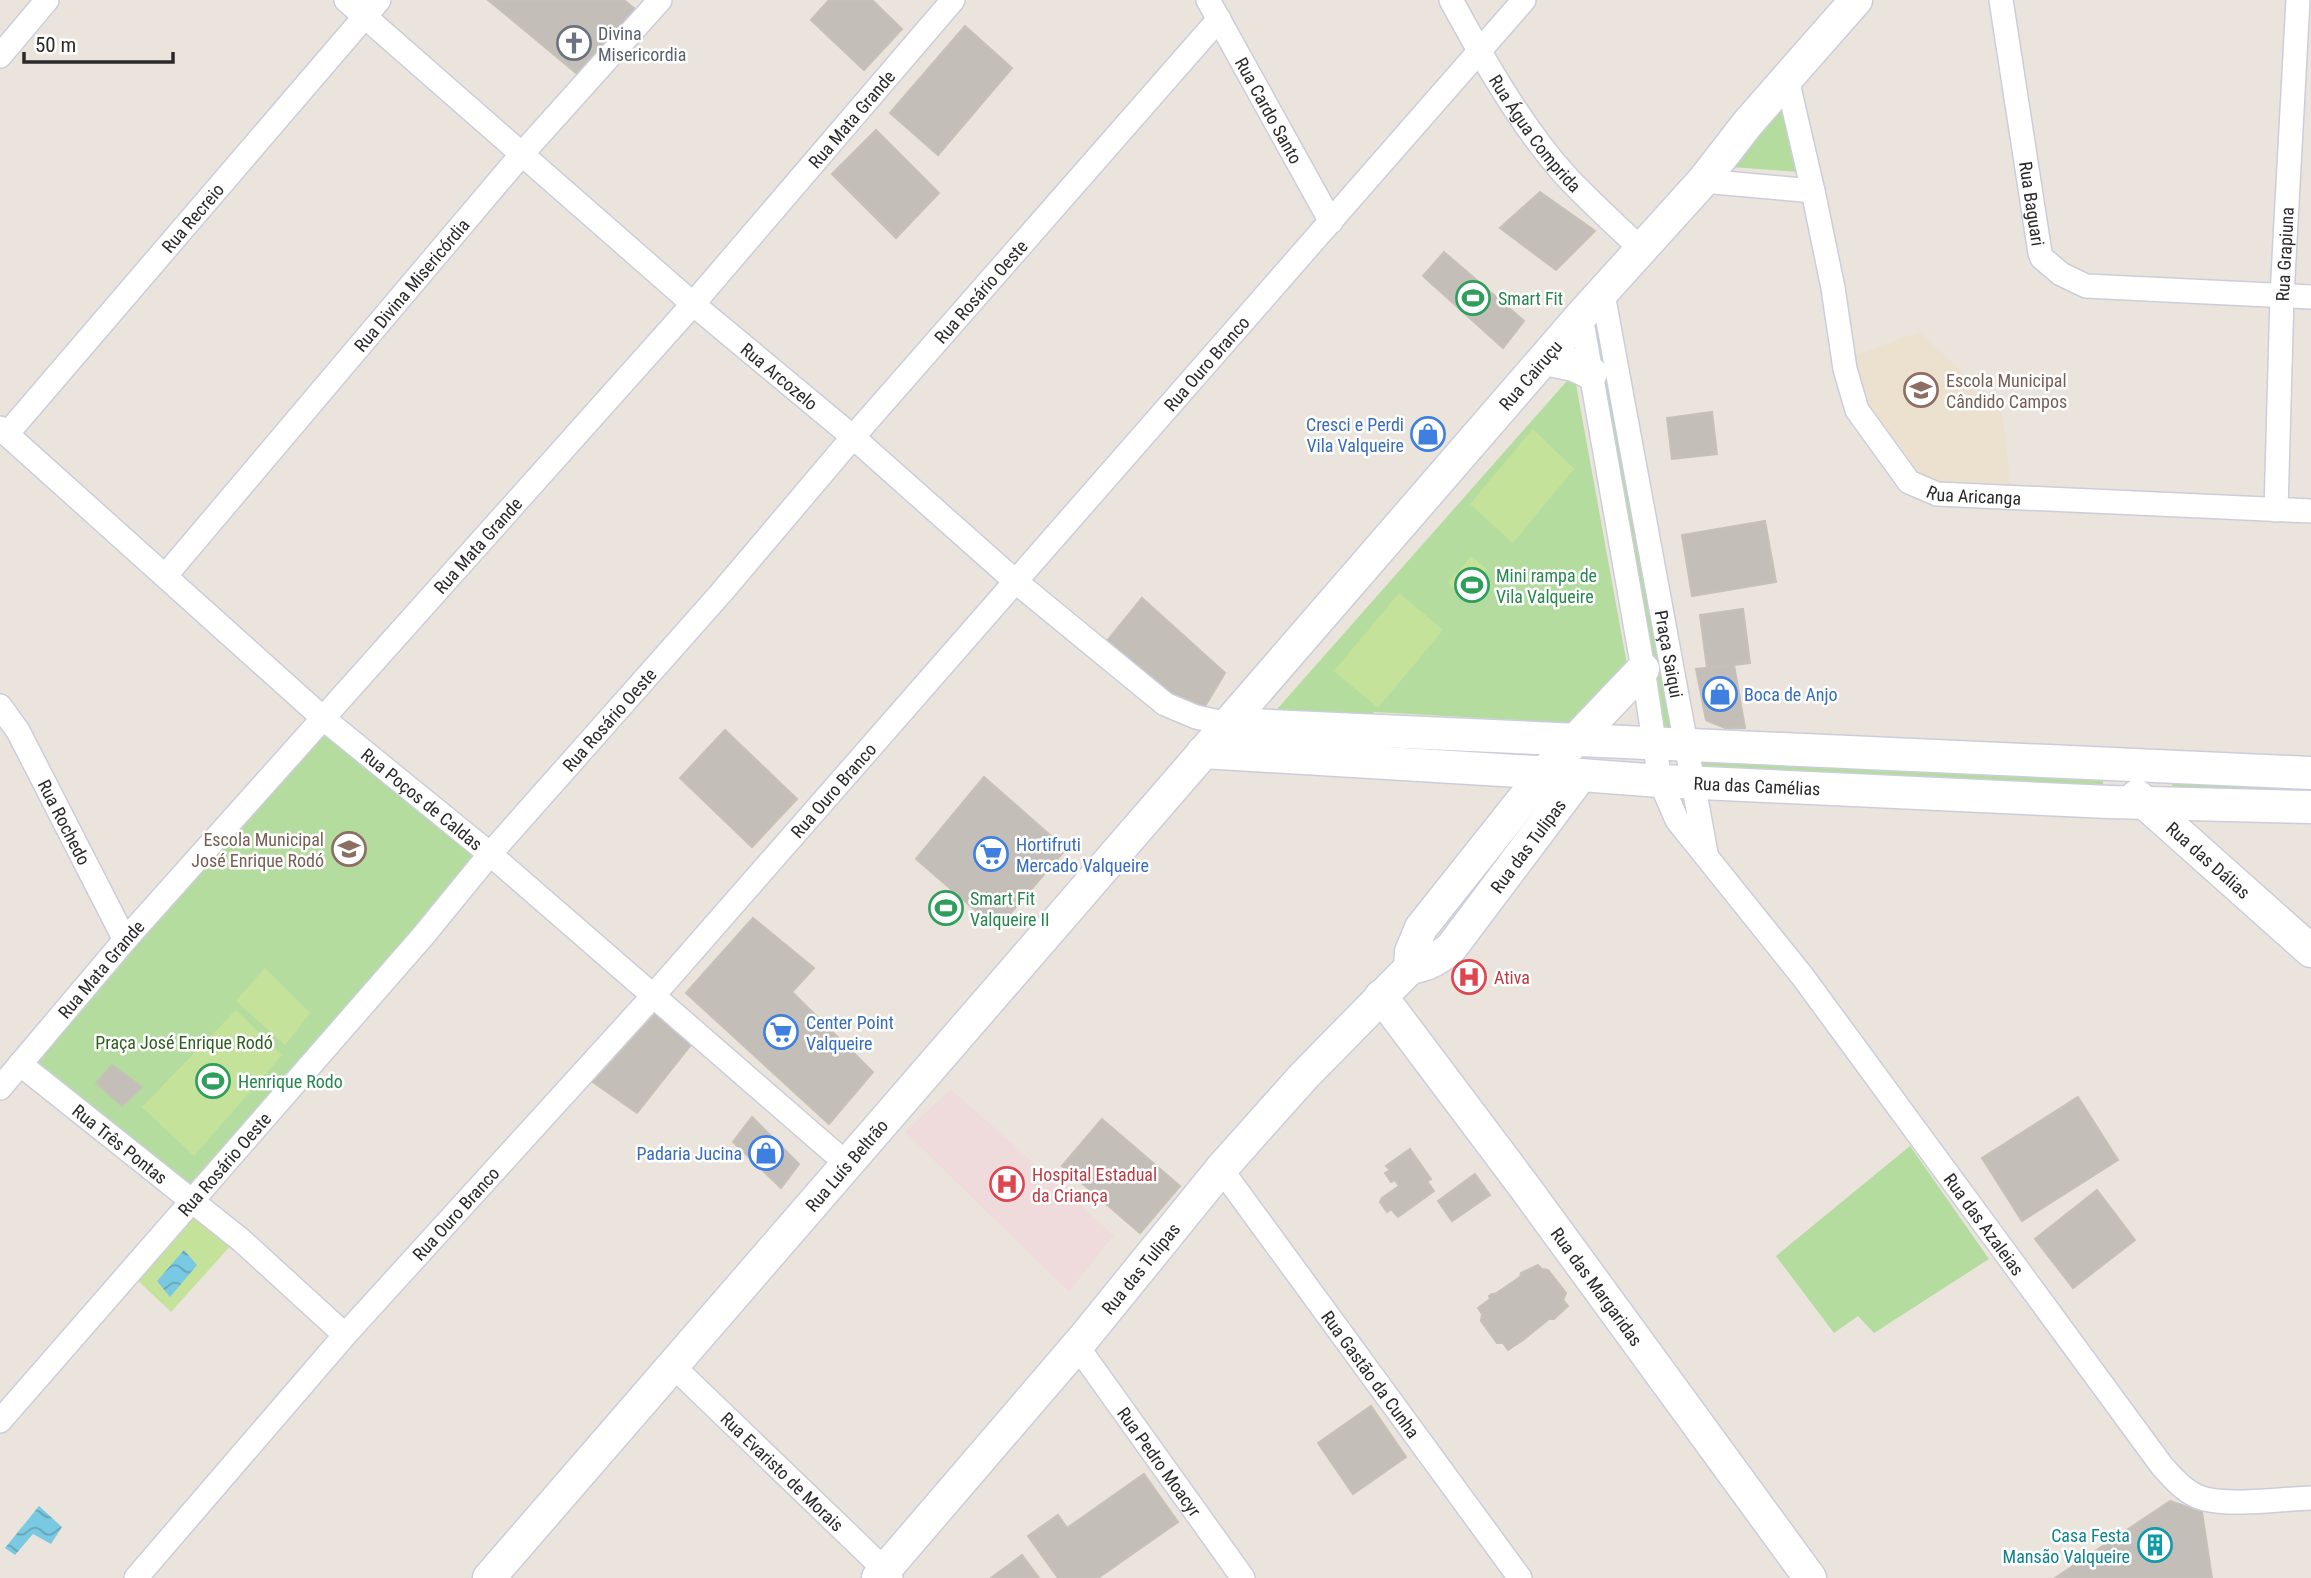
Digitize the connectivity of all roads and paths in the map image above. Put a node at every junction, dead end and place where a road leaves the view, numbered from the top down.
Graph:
1 (47, 0) edge
2 (346, 0) edge
3 (953, 0) edge
4 (1451, 0) edge
5 (1524, 0) edge
6 (1857, 0) edge
7 (2001, 0) edge
8 (2298, 0) edge
9 (651, 3) edge
10 (371, 8) edge
11 (1213, 10) edge
12 (1479, 53) junction
13 (0, 56) edge
14 (1787, 79) junction
15 (522, 155) junction
16 (1703, 181) junction
17 (1813, 191) junction
18 (1331, 222) junction
19 (1642, 250) junction
20 (1603, 294) junction
21 (2283, 296) junction
22 (2311, 297) edge
23 (694, 304) junction
24 (1581, 316) junction
25 (1545, 359) junction
26 (1591, 373) junction
27 (4, 431) edge
28 (853, 437) junction
29 (2276, 510) junction
30 (2311, 511) edge
31 (1646, 527) junction
32 (1619, 532) junction
33 (166, 575) junction
34 (1015, 582) junction
35 (1643, 669) junction
36 (0, 706) edge
37 (324, 719) junction
38 (1228, 724) junction
39 (1575, 739) junction
40 (1669, 745) junction
41 (1203, 752) junction
42 (2111, 765) junction
43 (1544, 773) junction
44 (2311, 773) edge
45 (1581, 775) junction
46 (1660, 781) junction
47 (1692, 783) junction
48 (2142, 803) junction
49 (2311, 807) edge
50 (490, 854) junction
51 (1707, 856) junction
52 (125, 940) junction
53 (2311, 951) edge
54 (1410, 968) junction
55 (653, 996) junction
56 (1381, 996) junction
57 (20, 1064) junction
58 (0, 1088) edge
59 (847, 1164) junction
60 (1221, 1169) junction
61 (193, 1202) junction
62 (345, 1335) junction
63 (1077, 1346) junction
64 (673, 1366) junction
65 (0, 1422) edge
66 (2311, 1498) edge
67 (885, 1575) edge
68 (136, 1578) edge
69 (489, 1578) edge
70 (1243, 1578) edge
71 (1520, 1578) edge
72 (1810, 1578) edge

1 - 13 street
2 - 10 street, Rua Arcozelo
3 - 23 street, Rua Mata Grande
4 - 12 street, Rua Água Comprida
5 - 12 street, Rua Ouro Branco
6 - 14 street, Rua Cairuçu
7 - 21 street, Rua Baguari
8 - 21 street, Rua Grapiuna
9 - 15 street, Rua Divina Misericórdia
10 - 15 street, Rua Arcozelo
10 - 27 street, Rua Recreio
11 - 18 street, Rua Cardo Santo
11 - 28 street, Rua Rosário Oeste
12 - 18 street, Rua Ouro Branco
12 - 19 street, Rua Água Comprida
14 - 16 street, Rua Cairuçu
14 - 17 street, Rua Aricanga
15 - 23 street, Rua Arcozelo
15 - 33 street, Rua Divina Misericórdia
16 - 17 street
16 - 19 street, Rua Cairuçu
17 - 29 street, Rua Aricanga
18 - 34 street, Rua Ouro Branco
19 - 20 street, Rua Cairuçu
20 - 24 street, Rua Cairuçu
20 - 31 street, Praça Saiqui
21 - 22 street, Rua Baguari
21 - 29 street, Rua Grapiuna
23 - 28 street, Rua Arcozelo
23 - 37 street, Rua Mata Grande
24 - 25 street, Rua Cairuçu
24 - 26 street, Praça Saiqui
25 - 26 street
25 - 38 street, Rua Cairuçu
26 - 32 street, Praça Saiqui
27 - 33 street, Rua Poços de Caldas
28 - 34 street, Rua Arcozelo
28 - 50 street, Rua Rosário Oeste
29 - 30 street, Rua Aricanga
31 - 32 street
31 - 40 street, Praça Saiqui
32 - 35 street, Praça Saiqui
33 - 37 street, Rua Poços de Caldas
34 - 38 street, Rua Arcozelo
34 - 55 street, Rua Ouro Branco
35 - 39 street, Rua das Tulipas
35 - 40 street, Praça Saiqui
36 - 52 street, Rua Rochedo
37 - 50 street, Rua Poços de Caldas
37 - 52 street, Rua Mata Grande
38 - 39 street
38 - 41 street, Rua Cairuçu
39 - 40 street
39 - 43 street, Rua das Tulipas
40 - 42 street
40 - 46 street, Praça Saiqui
40 - 47 street, Praça Saiqui
41 - 43 street, Rua das Camélias
41 - 59 street, Rua Luís Beltrão
42 - 44 street
42 - 48 street, Rua das Dálias
43 - 45 street, Rua das Camélias
43 - 54 street, Rua das Tulipas
45 - 46 street, Rua das Camélias
45 - 54 street, Rua das Tulipas
46 - 47 street, Rua das Camélias
46 - 51 street, Rua das Azaleias
47 - 48 street, Rua das Camélias
47 - 51 street, Rua das Azaleias
48 - 49 street, Rua das Camélias
48 - 53 street, Rua das Dálias
50 - 55 street, Rua Poços de Caldas
50 - 61 street, Rua Rosário Oeste
51 - 66 street, Rua das Azaleias
52 - 57 street, Rua Mata Grande
54 - 56 street, Rua das Tulipas
55 - 59 street, Rua Poços de Caldas
55 - 62 street, Rua Ouro Branco
56 - 60 street, Rua das Tulipas
56 - 72 street, Rua das Margaridas
57 - 58 street, Rua Mata Grande
57 - 61 street, Rua Três Pontas
59 - 64 street, Rua Luís Beltrão
60 - 63 street, Rua das Tulipas
60 - 71 street, Rua Gastão da Cunha
61 - 62 street, Rua Três Pontas
61 - 65 street, Rua Rosário Oeste
62 - 68 street, Rua Ouro Branco
63 - 67 street, Rua das Tulipas
63 - 70 street, Rua Pedro Moacyr
64 - 67 street, Rua Evaristo de Morais
64 - 69 street, Rua Luís Beltrão

